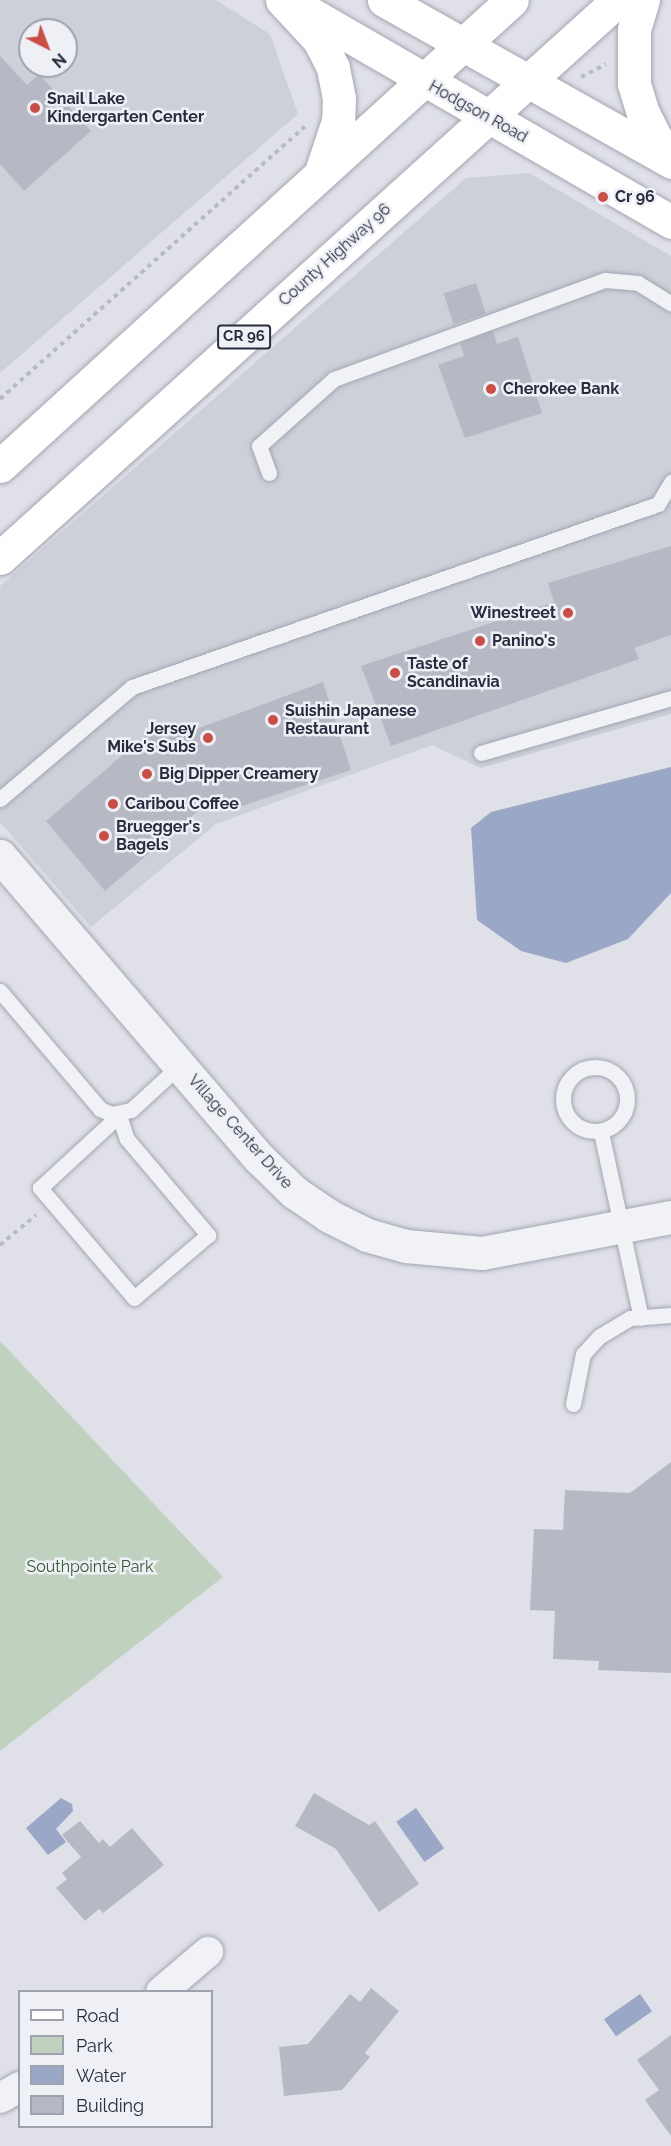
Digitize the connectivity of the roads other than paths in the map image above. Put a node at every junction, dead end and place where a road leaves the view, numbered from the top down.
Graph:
1 (282, 0) edge
2 (287, 0) edge
3 (384, 0) edge
4 (512, 0) edge
5 (618, 0) edge
6 (643, 0) edge
7 (463, 45) junction
8 (424, 82) junction
9 (525, 82) junction
10 (487, 117) junction
11 (671, 157) edge
12 (671, 162) edge
13 (318, 177) junction
14 (671, 222) edge
15 (671, 304) edge
16 (0, 466) edge
17 (269, 473) dead end
18 (671, 482) edge
19 (0, 558) edge
20 (671, 698) edge
21 (481, 753) dead end
22 (0, 799) edge
23 (0, 856) edge
24 (0, 991) edge
25 (180, 1065) junction
26 (118, 1115) junction
27 (601, 1132) junction
28 (671, 1216) edge
29 (622, 1227) junction
30 (671, 1316) edge
31 (641, 1318) junction
32 (573, 1404) dead end
33 (208, 1952) dead end
34 (163, 1990) edge
35 (18, 2088) edge
36 (0, 2098) edge

1 - 13 main road
2 - 8 main road, Hodgson Road
3 - 7 main road
4 - 7 main road
5 - 9 main road, County Highway 96 / CR 96
6 - 11 main road
7 - 8 main road
7 - 9 main road
8 - 10 main road, Hodgson Road
8 - 13 main road
9 - 10 main road, County Highway 96 / CR 96
9 - 12 main road
10 - 14 main road, Hodgson Road
10 - 19 main road, County Highway 96 / CR 96
13 - 16 main road
15 - 17 lane
18 - 22 lane
20 - 21 lane
23 - 25 street, Village Center Drive
24 - 26 lane
25 - 26 lane
25 - 29 street, Village Center Drive
26 - 26 lane
27 - 27 lane
27 - 29 lane
28 - 29 street, Village Center Drive
29 - 31 lane
30 - 31 lane
31 - 32 lane
33 - 34 street
35 - 36 street

